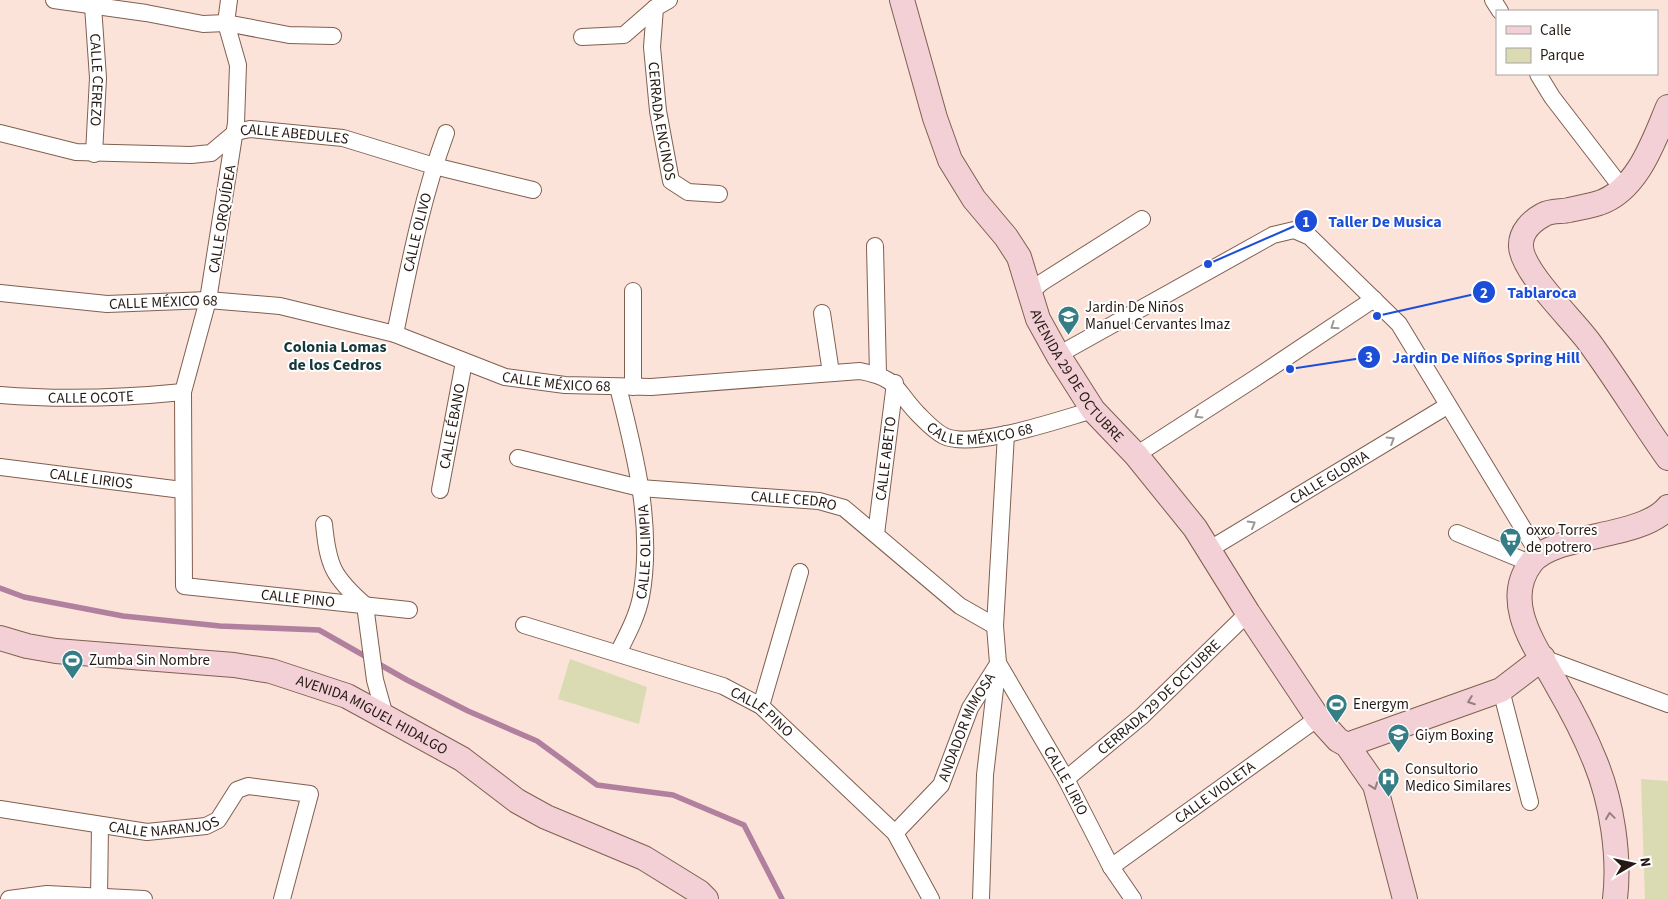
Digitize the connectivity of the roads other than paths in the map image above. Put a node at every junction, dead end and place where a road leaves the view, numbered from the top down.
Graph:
1 (54, 0) edge
2 (229, 0) edge
3 (902, 0) edge
4 (662, 4) edge
5 (93, 6) junction
6 (226, 23) junction
7 (332, 36) dead end
8 (582, 37) dead end
9 (1539, 75) edge
10 (1668, 107) edge
11 (236, 132) junction
12 (0, 133) edge
13 (446, 133) dead end
14 (94, 154) junction
15 (434, 166) junction
16 (1622, 188) junction
17 (533, 190) dead end
18 (719, 194) dead end
19 (1142, 219) dead end
20 (875, 246) dead end
21 (634, 291) dead end
22 (1031, 292) junction
23 (0, 293) edge
24 (1374, 299) junction
25 (208, 300) junction
26 (822, 313) dead end
27 (395, 334) junction
28 (1058, 355) junction
29 (464, 362) junction
30 (831, 373) junction
31 (878, 374) junction
32 (895, 383) junction
33 (625, 387) junction
34 (183, 392) junction
35 (0, 395) edge
36 (1447, 406) junction
37 (1093, 410) junction
38 (1006, 434) junction
39 (1136, 454) junction
40 (518, 458) dead end
41 (1668, 458) edge
42 (0, 467) edge
43 (640, 488) junction
44 (182, 490) junction
45 (440, 490) dead end
46 (1668, 507) edge
47 (324, 524) dead end
48 (1457, 533) dead end
49 (876, 534) junction
50 (1210, 549) junction
51 (1534, 558) junction
52 (800, 572) dead end
53 (184, 586) joint
54 (366, 610) junction
55 (409, 610) dead end
56 (1248, 613) junction
57 (524, 625) dead end
58 (995, 626) junction
59 (0, 638) edge
60 (618, 653) junction
61 (1542, 658) junction
62 (998, 663) junction
63 (1501, 690) junction
64 (1668, 704) edge
65 (760, 706) junction
66 (385, 716) junction
67 (1318, 718) junction
68 (1348, 745) junction
69 (1066, 779) junction
70 (1530, 802) dead end
71 (0, 810) edge
72 (100, 825) junction
73 (895, 833) junction
74 (1111, 866) junction
75 (99, 897) edge
76 (9, 899) edge
77 (144, 899) edge
78 (282, 899) edge
79 (706, 899) edge
80 (931, 899) edge
81 (981, 899) edge
82 (1133, 899) edge
83 (1405, 899) edge
84 (1615, 899) edge

1 - 5 street
2 - 6 street, CALLE ORQUÍDEA
3 - 22 street, AVENIDA 29 DE OCTUBRE
4 - 8 street, CERRADA ENCINOS
4 - 18 street, CERRADA ENCINOS
5 - 6 street
5 - 14 street, CALLE CEREZO
6 - 7 street
6 - 11 street, CALLE ORQUÍDEA
9 - 16 street
10 - 16 street
11 - 14 street, CALLE ABEDULES
11 - 15 street, CALLE ABEDULES
11 - 25 street, CALLE ORQUÍDEA
12 - 14 street, CALLE ABEDULES
13 - 15 street, CALLE OLIVO
15 - 17 street, CALLE ABEDULES
15 - 27 street, CALLE OLIVO
16 - 41 street
19 - 22 street
20 - 31 street
21 - 33 street, CALLE OLIMPIA
22 - 28 street, AVENIDA 29 DE OCTUBRE
23 - 25 street, CALLE MÉXICO 68
24 - 28 street
24 - 36 street
24 -> 39 street
25 - 27 street, CALLE MÉXICO 68
25 - 34 street, CALLE ORQUÍDEA
26 - 30 street
27 - 29 street, CALLE MÉXICO 68
28 - 37 street, AVENIDA 29 DE OCTUBRE
29 - 33 street, CALLE MÉXICO 68
29 - 45 street, CALLE ÉBANO
30 - 31 street, CALLE MÉXICO 68
30 - 33 street, CALLE MÉXICO 68
31 - 32 street, CALLE MÉXICO 68
32 - 38 street, CALLE MÉXICO 68
32 - 49 street, CALLE ABETO
33 - 43 street, CALLE OLIMPIA
34 - 35 street, CALLE OCOTE
34 - 44 street, CALLE ORQUÍDEA
50 -> 36 street, CALLE GLORIA
36 - 51 street
37 - 38 street, CALLE MÉXICO 68
37 - 39 street, AVENIDA 29 DE OCTUBRE
38 - 58 street
39 - 50 street, AVENIDA 29 DE OCTUBRE
40 - 43 street, CALLE CEDRO
42 - 44 street, CALLE LIRIOS
43 - 49 street, CALLE CEDRO
43 - 60 street, CALLE OLIMPIA
44 - 53 street, CALLE ORQUÍDEA
46 - 51 street
47 - 54 street
48 - 51 street
49 - 58 street, CALLE CEDRO
50 - 56 street, AVENIDA 29 DE OCTUBRE
51 - 61 street
52 - 65 street
53 - 54 street, CALLE PINO
54 - 55 street, CALLE PINO
54 - 66 street
56 - 67 street, AVENIDA 29 DE OCTUBRE
56 - 69 street, CERRADA 29 DE OCTUBRE
57 - 60 street, CALLE PINO
58 - 62 street
59 - 66 street, AVENIDA MIGUEL HIDALGO
60 - 65 street, CALLE PINO
61 - 63 street
61 - 64 street
84 -> 61 street
62 - 69 street, CALLE LIRIO
62 - 73 street, ANDADOR MIMOSA
62 - 81 street
63 -> 68 street
63 - 70 street
65 - 73 street, CALLE PINO
66 - 79 street, AVENIDA MIGUEL HIDALGO
67 - 68 street, AVENIDA 29 DE OCTUBRE
67 - 74 street, CALLE VIOLETA
68 -> 83 street, AVENIDA 29 DE OCTUBRE
69 - 74 street, CALLE LIRIO
71 - 72 street, CALLE NARANJOS
72 - 75 street
72 - 78 street, CALLE NARANJOS
73 - 80 street, CALLE PINO
74 - 82 street, CALLE LIRIO
75 - 76 street
75 - 77 street

